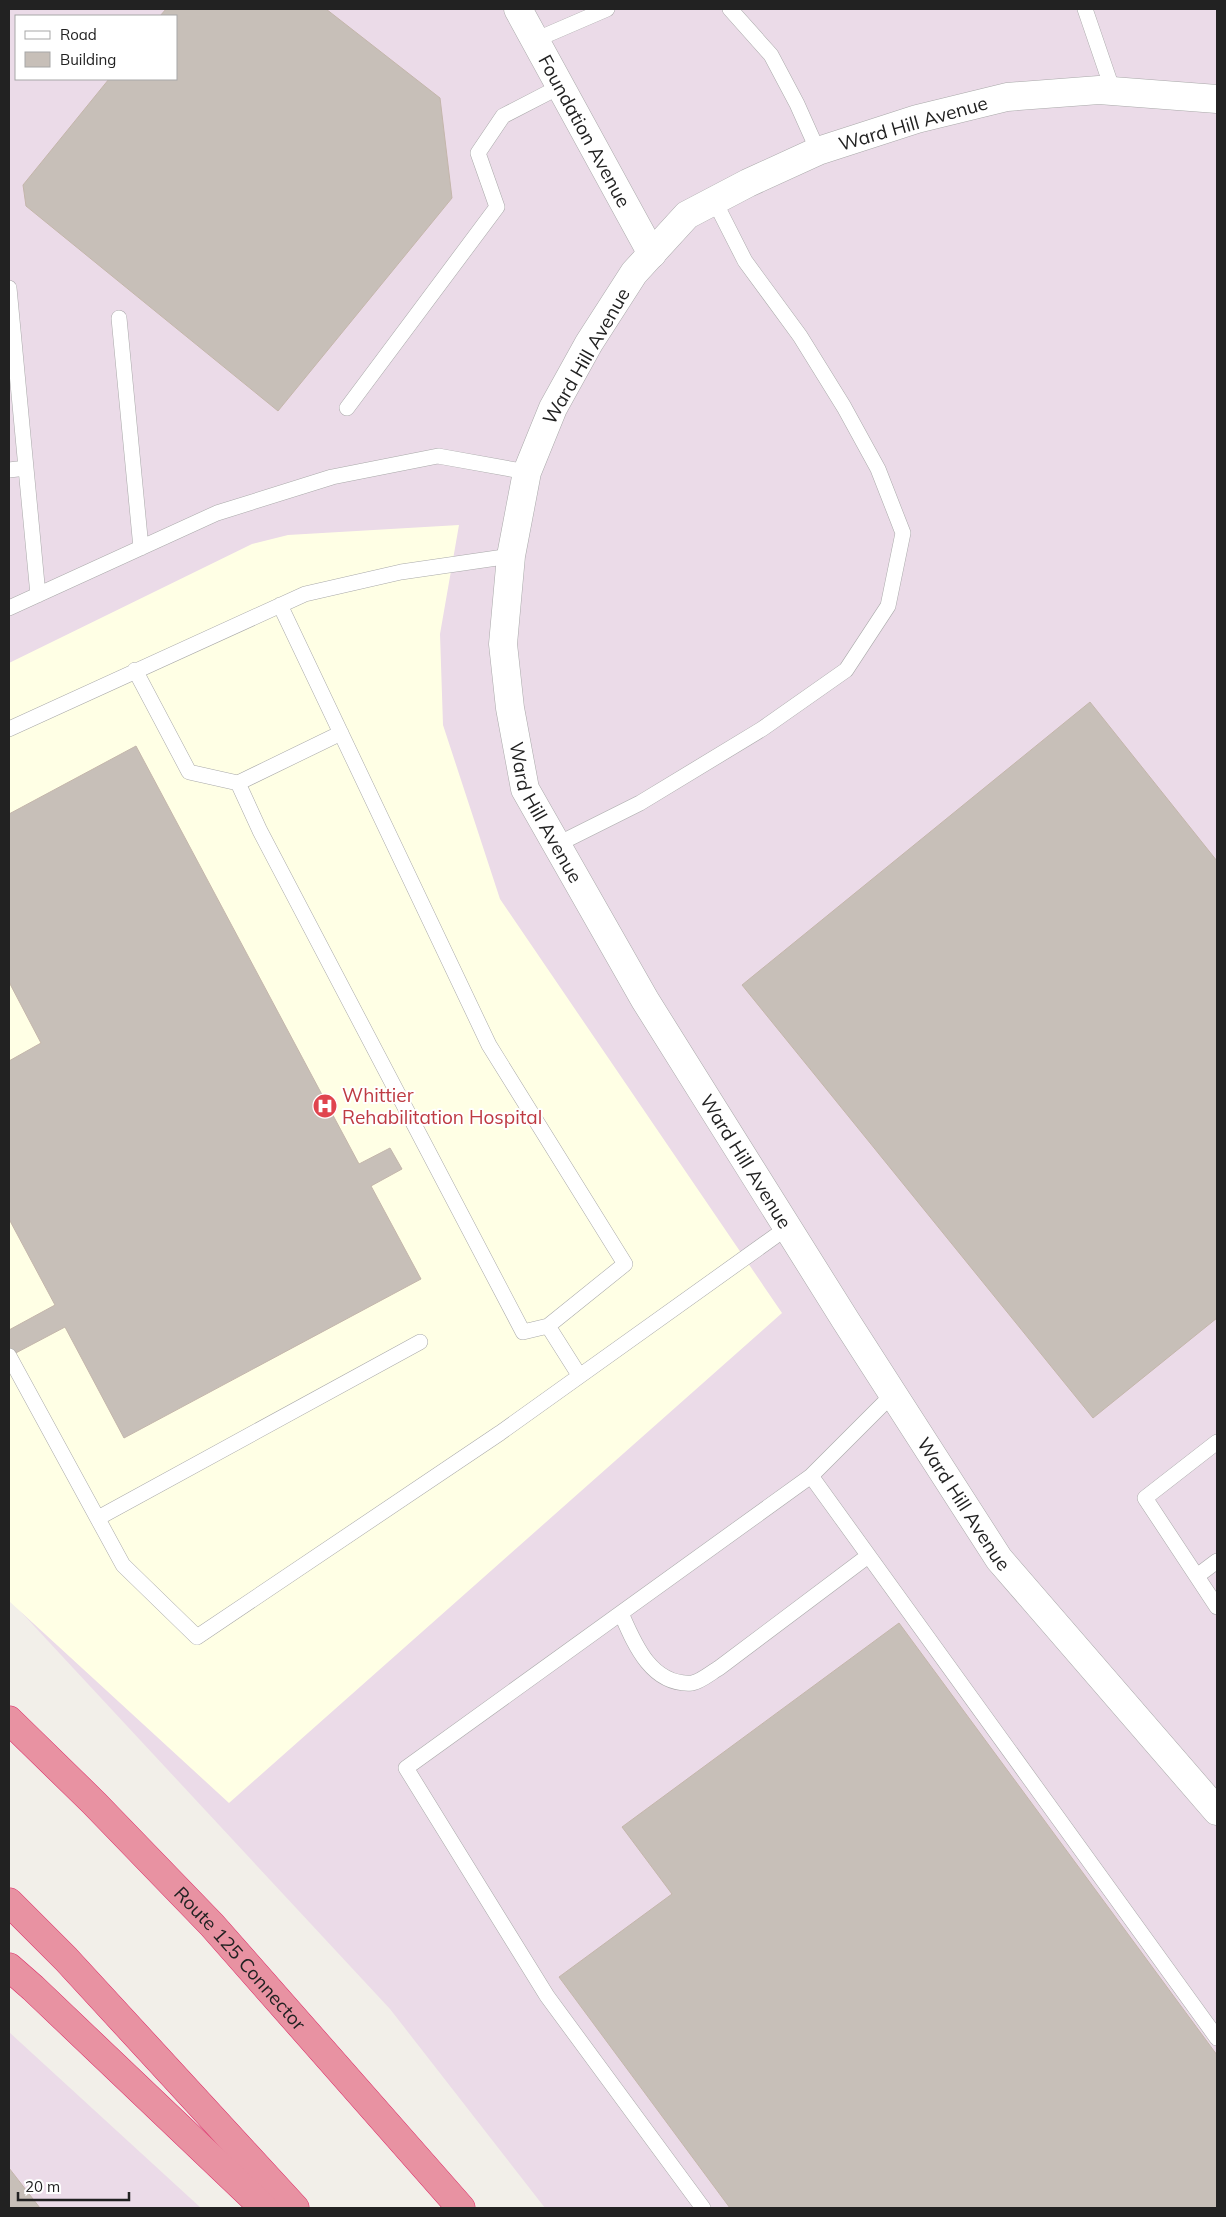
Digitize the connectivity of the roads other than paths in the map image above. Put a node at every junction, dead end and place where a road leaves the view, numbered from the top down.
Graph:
1 (518, 9) edge
2 (607, 9) edge
3 (730, 9) edge
4 (1085, 9) edge
5 (535, 40) junction
6 (561, 86) junction
7 (1113, 92) junction
8 (1217, 99) edge
9 (818, 151) junction
10 (714, 200) junction
11 (652, 254) junction
12 (9, 288) edge
13 (119, 318) dead end
14 (13, 357) edge
15 (347, 408) dead end
16 (26, 468) junction
17 (9, 470) edge
18 (527, 472) junction
19 (141, 548) junction
20 (512, 556) junction
21 (38, 595) junction
22 (280, 605) junction
23 (9, 608) edge
24 (136, 670) junction
25 (9, 729) edge
26 (341, 733) junction
27 (238, 783) junction
28 (556, 845) junction
29 (788, 1227) junction
30 (548, 1326) junction
31 (420, 1342) dead end
32 (9, 1356) edge
33 (579, 1375) junction
34 (894, 1394) junction
35 (1217, 1442) edge
36 (811, 1476) junction
37 (98, 1518) junction
38 (868, 1556) junction
39 (1217, 1561) edge
40 (1197, 1576) junction
41 (1217, 1606) edge
42 (621, 1613) junction
43 (9, 1720) edge
44 (1217, 1811) edge
45 (9, 1902) edge
46 (9, 1968) edge
47 (1217, 2038) edge
48 (264, 2208) edge
49 (295, 2208) edge
50 (461, 2208) edge
51 (703, 2208) edge

1 - 5 street, Foundation Avenue
2 - 5 lane
3 - 9 lane
4 - 7 lane
5 - 6 street, Foundation Avenue
6 - 11 street, Foundation Avenue
6 - 15 lane
7 - 8 street, Ward Hill Avenue
7 - 9 street, Ward Hill Avenue
9 - 10 street, Ward Hill Avenue
10 - 11 street, Ward Hill Avenue
10 - 28 lane
11 - 18 street, Ward Hill Avenue
12 - 14 lane
13 - 19 lane
14 - 16 lane
16 - 17 lane
16 - 21 lane
18 - 19 lane
18 - 20 street, Ward Hill Avenue
19 - 21 lane
20 - 22 lane
20 - 28 street, Ward Hill Avenue
21 - 23 lane
22 - 24 lane
22 - 26 lane
24 - 25 lane
24 - 27 lane
26 - 27 lane
26 - 30 lane
27 - 30 lane
28 - 29 street, Ward Hill Avenue
29 - 33 lane
29 - 34 street, Ward Hill Avenue
30 - 33 lane
31 - 37 lane
32 - 37 lane
33 - 37 lane
34 - 36 lane
34 - 44 street, Ward Hill Avenue
35 - 40 lane
36 - 38 lane
36 - 42 lane
38 - 42 lane
38 - 47 lane
39 - 40 lane
40 - 41 lane
42 - 51 lane
43 - 50 highway, Route 125 Connector
45 - 49 highway
46 - 48 highway

